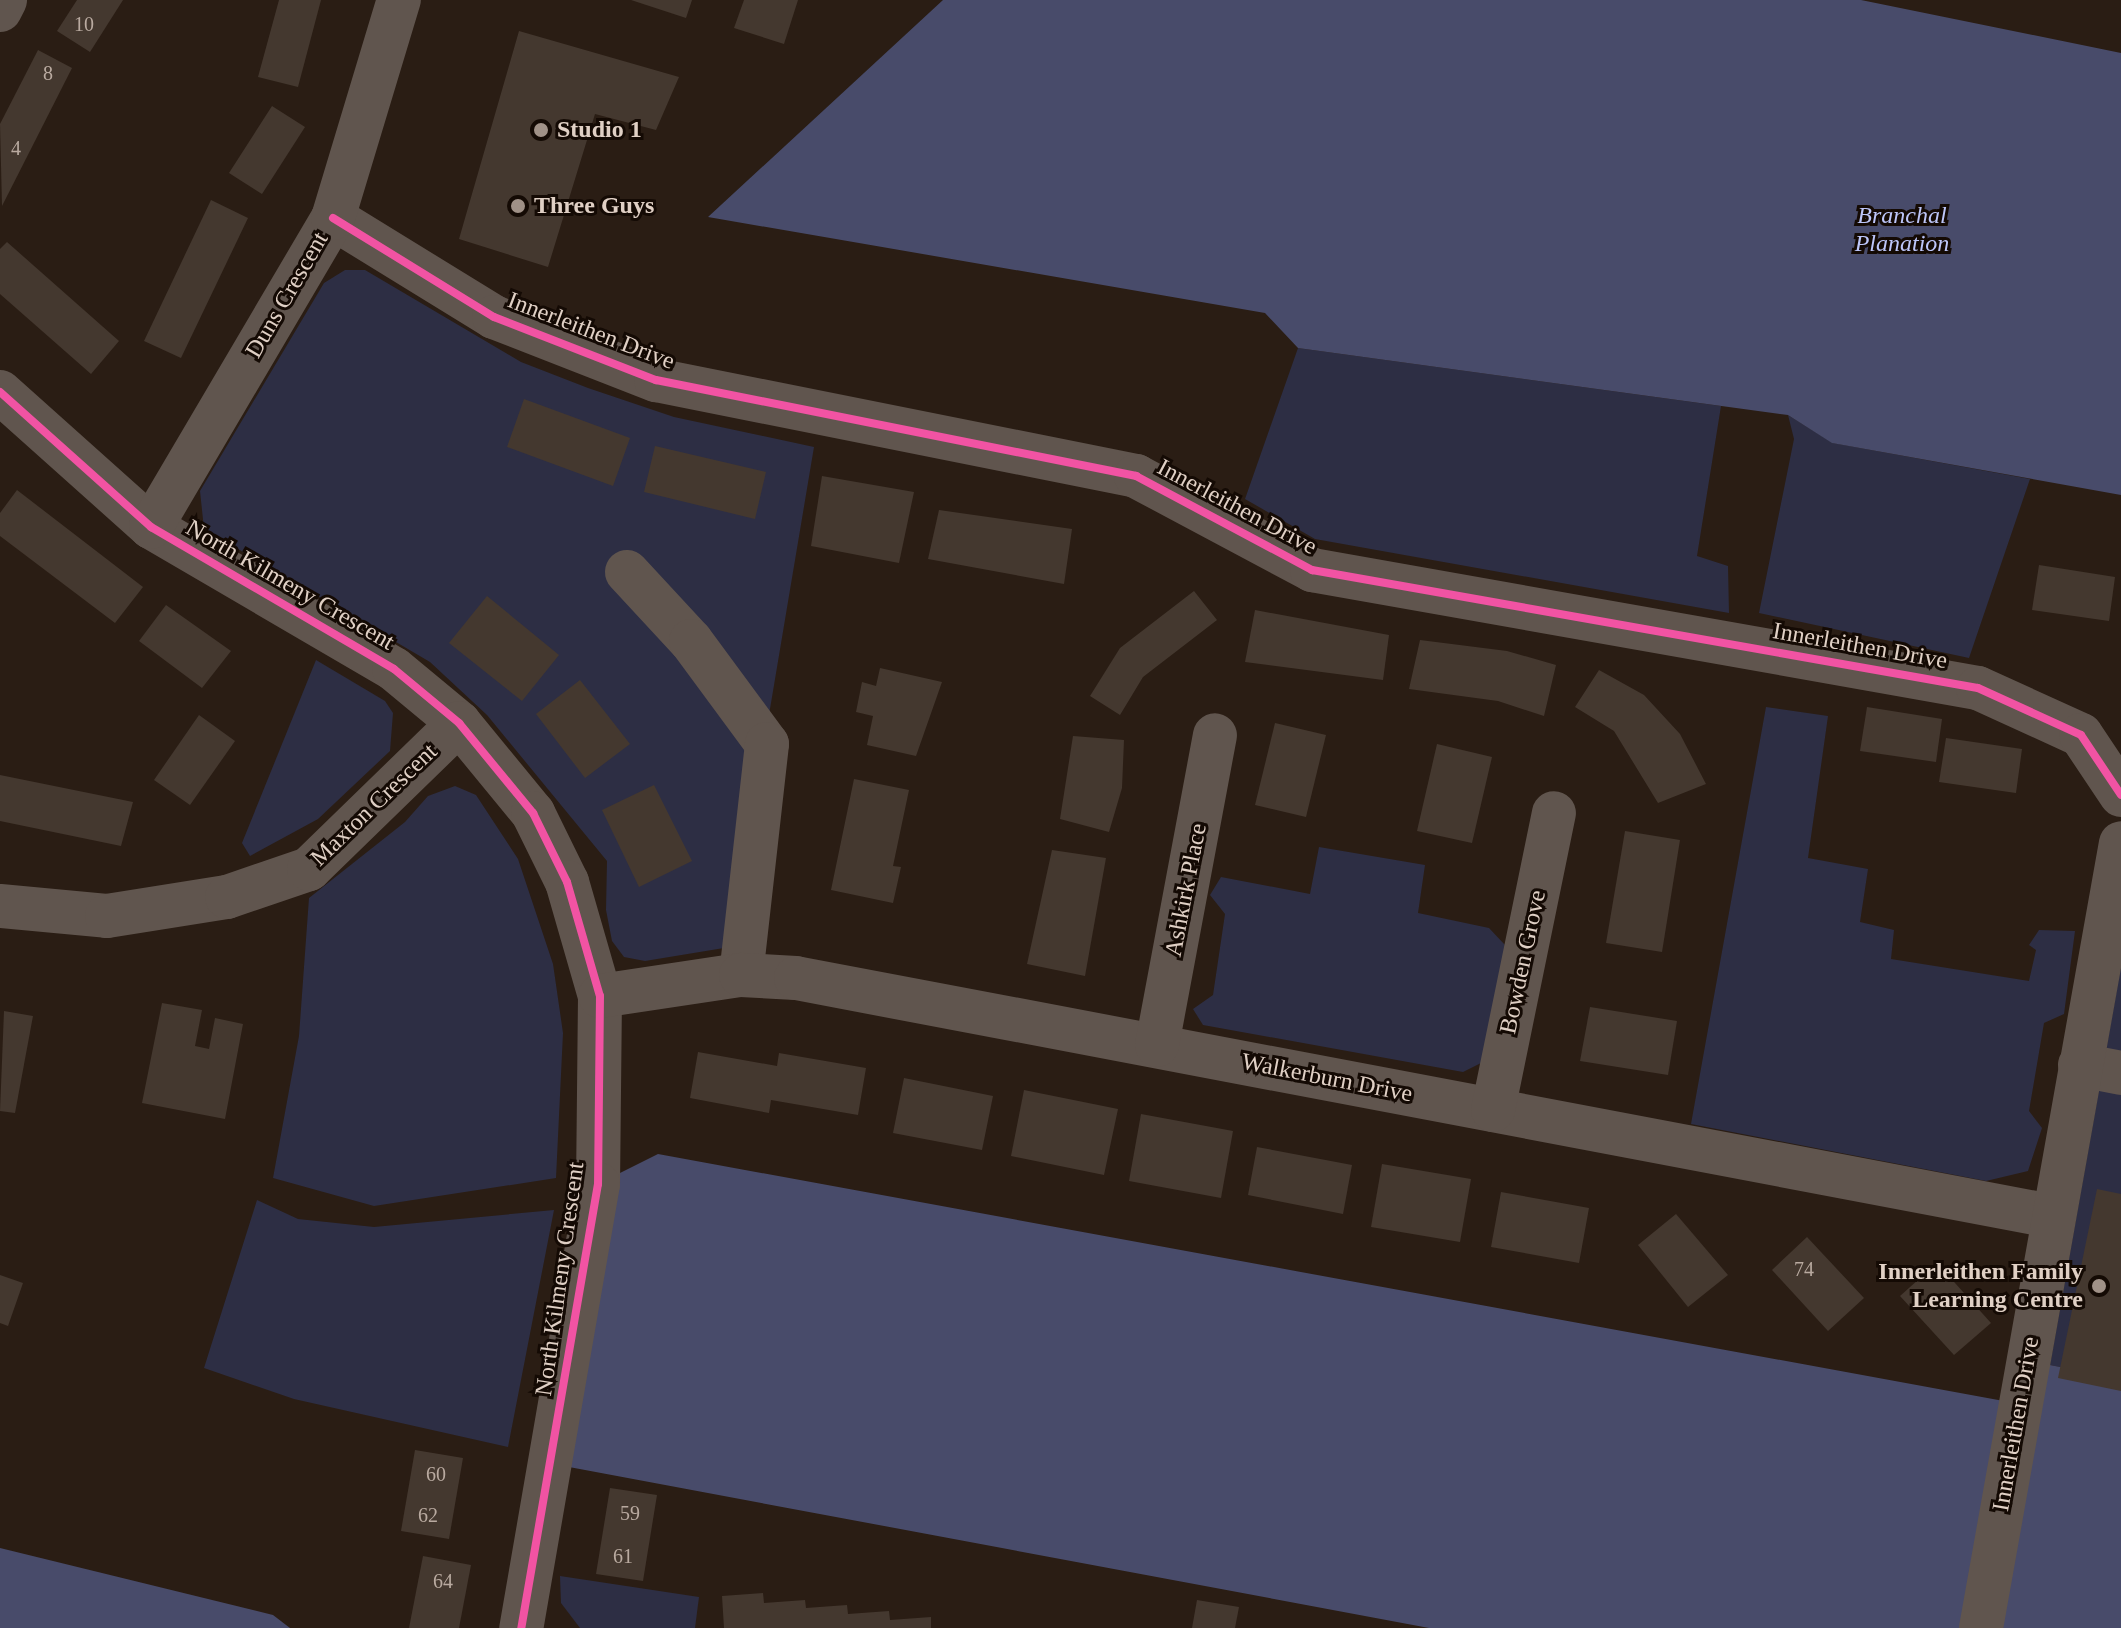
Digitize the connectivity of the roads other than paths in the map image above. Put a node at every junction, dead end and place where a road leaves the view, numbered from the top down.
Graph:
1 (5, 0) edge
2 (399, 0) edge
3 (0, 10) edge
4 (333, 218) junction
5 (0, 392) edge
6 (151, 527) junction
7 (627, 572) dead end
8 (459, 723) junction
9 (1215, 735) dead end
10 (2121, 795) edge
11 (1554, 813) dead end
12 (2121, 843) edge
13 (0, 906) edge
14 (741, 975) junction
15 (600, 996) junction
16 (1157, 1045) junction
17 (2100, 1069) edge
18 (1493, 1110) junction
19 (2051, 1216) junction
20 (521, 1628) edge
21 (1981, 1628) edge

1 - 3 street
2 - 4 street, Duns Crescent
4 - 6 street, Duns Crescent
4 - 10 street, Innerleithen Drive
5 - 6 street, North Kilmeny Crescent
6 - 8 street, North Kilmeny Crescent
7 - 14 street
8 - 13 street, Maxton Crescent
8 - 15 street, North Kilmeny Crescent
9 - 16 street, Ashkirk Place
11 - 18 street, Bowden Grove
12 - 17 street, Innerleithen Drive
14 - 15 street, Walkerburn Drive
14 - 16 street, Walkerburn Drive
15 - 20 street, North Kilmeny Crescent
16 - 18 street, Walkerburn Drive
17 - 19 street, Innerleithen Drive
18 - 19 street, Walkerburn Drive
19 - 21 street, Innerleithen Drive

